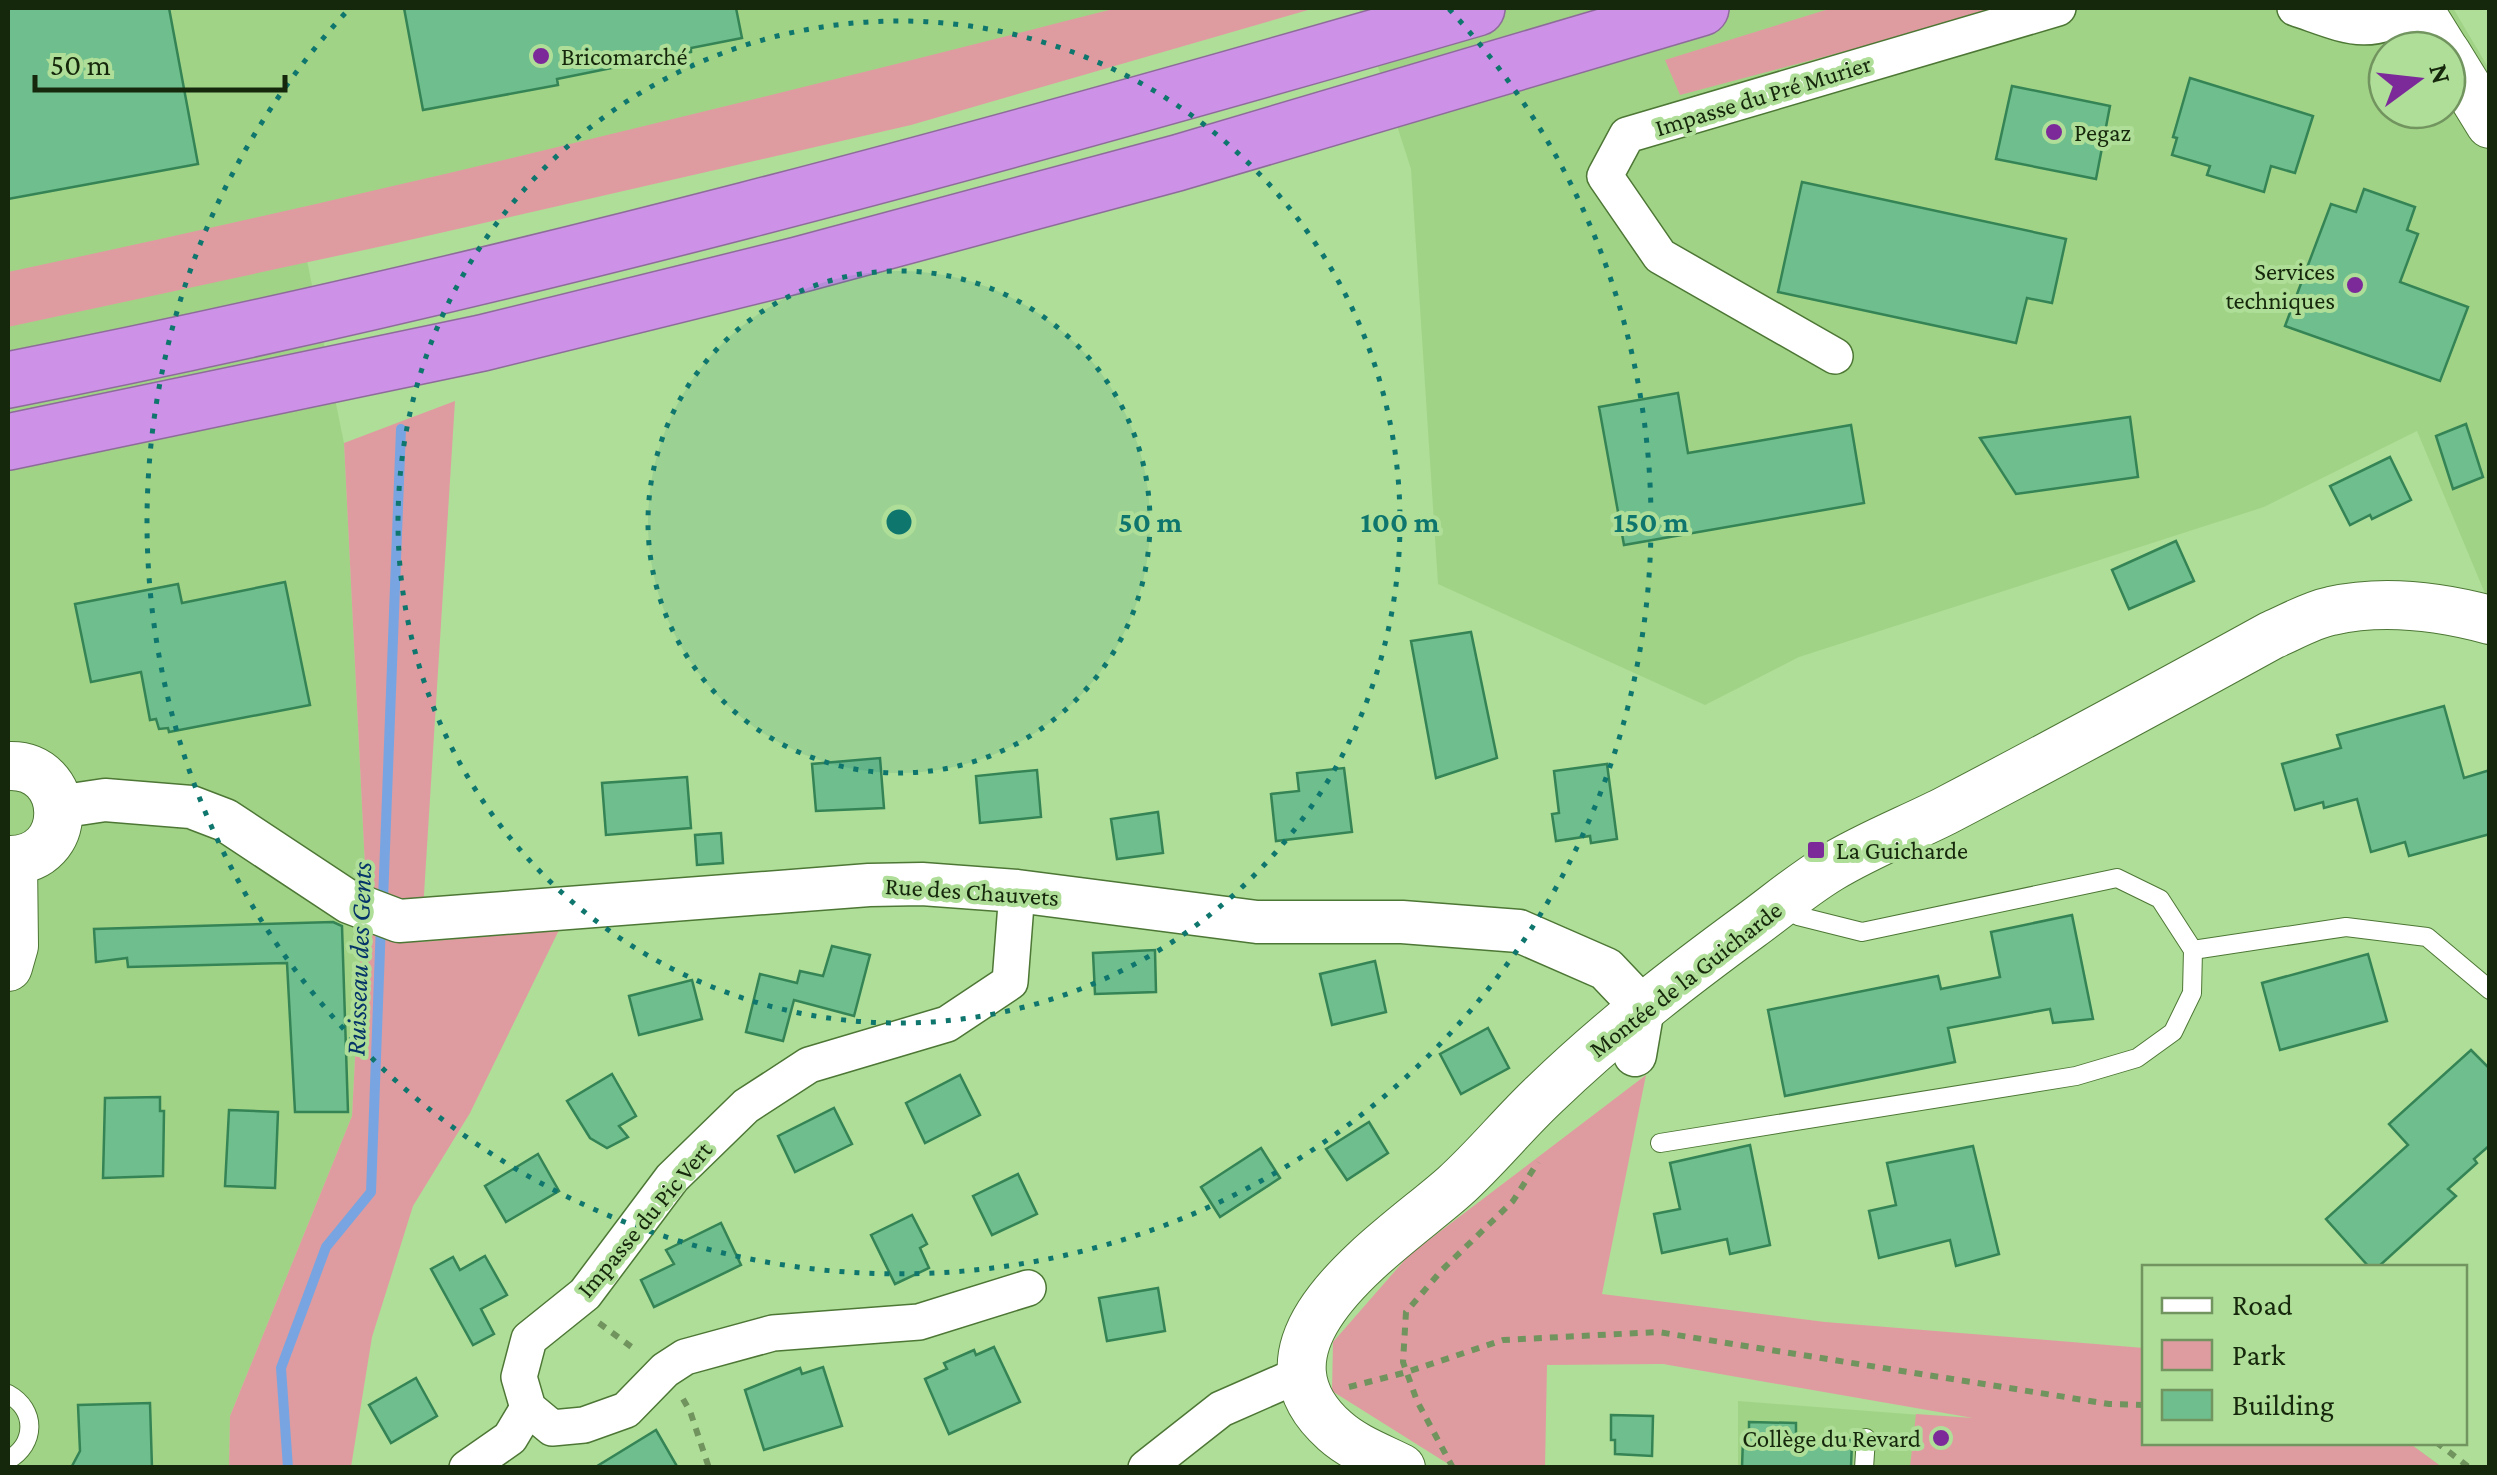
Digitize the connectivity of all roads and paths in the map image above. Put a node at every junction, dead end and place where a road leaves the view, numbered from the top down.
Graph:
1 (1477, 8) edge
2 (1701, 8) edge
3 (2058, 8) edge
4 (2295, 8) edge
5 (2418, 8) edge
6 (2432, 30) edge
7 (2467, 86) edge
8 (2490, 124) edge
9 (1835, 356) dead end
10 (8, 380) edge
11 (8, 442) edge
12 (2490, 620) edge
13 (8, 766) edge
14 (58, 807) junction
15 (1942, 812) junction
16 (10, 860) edge
17 (1017, 891) junction
18 (1807, 910) junction
19 (1543, 940) junction
20 (2194, 950) junction
21 (8, 967) edge
22 (2490, 990) edge
23 (1643, 1008) junction
24 (1615, 1052) junction
25 (1561, 1122) junction
26 (1660, 1143) dead end
27 (1456, 1185) junction
28 (1028, 1288) dead end
29 (572, 1304) junction
30 (664, 1370) junction
31 (1407, 1372) junction
32 (1308, 1388) junction
33 (8, 1394) edge
34 (2142, 1405) edge
35 (528, 1408) junction
36 (1866, 1438) dead end
37 (2440, 1445) edge
38 (8, 1460) edge
39 (468, 1468) edge
40 (708, 1468) edge
41 (1146, 1468) edge
42 (1401, 1468) edge
43 (1453, 1468) edge
44 (1864, 1468) edge
45 (2470, 1468) edge

1 - 10 highway
2 - 11 highway
3 - 9 street, Impasse du Pré Murier
4 - 5 street
5 - 6 main road
7 - 8 main road
12 - 15 main road, Montée de la Guicharde
13 - 14 main road
14 - 16 main road
14 - 17 street, Rue des Chauvets
15 - 18 main road, Montée de la Guicharde
15 - 23 main road, Montée de la Guicharde
16 - 21 main road
17 - 19 street, Rue des Chauvets
17 - 29 street, Impasse du Pic Vert
18 - 20 lane
18 - 24 main road, Montée de la Guicharde
19 - 23 street, Rue des Chauvets
19 - 24 street
20 - 22 lane
20 - 26 lane
23 - 24 main road, Montée de la Guicharde
24 - 25 main road, Montée de la Guicharde
24 - 27 main road, Montée de la Guicharde
25 - 27 main road, Montée de la Guicharde
25 - 31 path
27 - 32 main road, Montée de la Guicharde
28 - 30 street
29 - 30 path
29 - 35 street, Impasse du Pic Vert
30 - 35 street
30 - 40 path
31 - 32 path
31 - 34 path
31 - 43 path
32 - 41 street
32 - 42 main road
33 - 38 lane
35 - 39 street
36 - 44 lane
37 - 45 path

